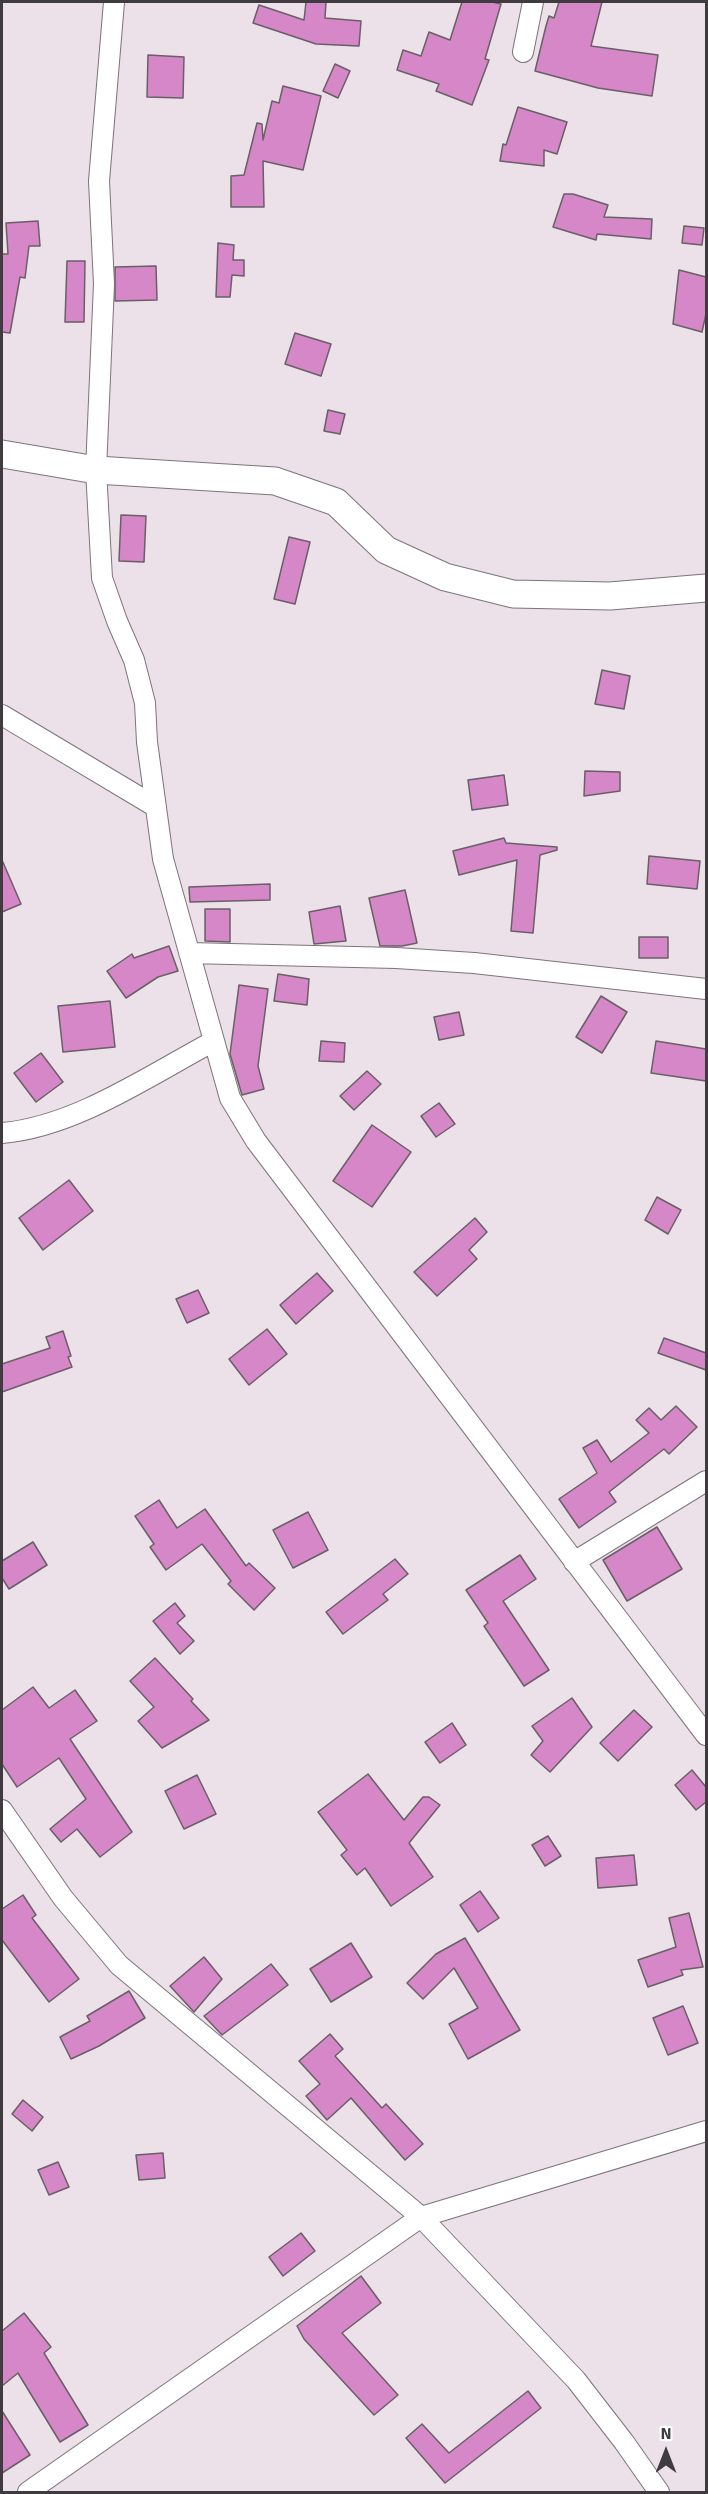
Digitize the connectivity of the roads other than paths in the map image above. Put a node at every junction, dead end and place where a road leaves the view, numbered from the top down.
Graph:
1 (114, 2) edge
2 (533, 2) edge
3 (524, 52) dead end
4 (2, 454) edge
5 (96, 470) junction
6 (706, 588) edge
7 (2, 715) edge
8 (156, 807) junction
9 (189, 953) junction
10 (706, 989) edge
11 (213, 1041) junction
12 (2, 1133) edge
13 (706, 1481) edge
14 (574, 1562) junction
15 (706, 1735) edge
16 (2, 1810) edge
17 (2, 1840) edge
18 (25, 1844) junction
19 (706, 2131) edge
20 (421, 2217) junction
21 (28, 2493) edge
22 (659, 2493) edge

1 - 5 street
2 - 3 street
4 - 5 street
5 - 6 street
5 - 8 street
7 - 8 street
8 - 9 street
9 - 10 street
9 - 11 street
11 - 12 street
11 - 14 street
13 - 14 street
14 - 15 street
16 - 18 street
17 - 18 street
18 - 20 street
19 - 20 street
20 - 21 street
20 - 22 street

